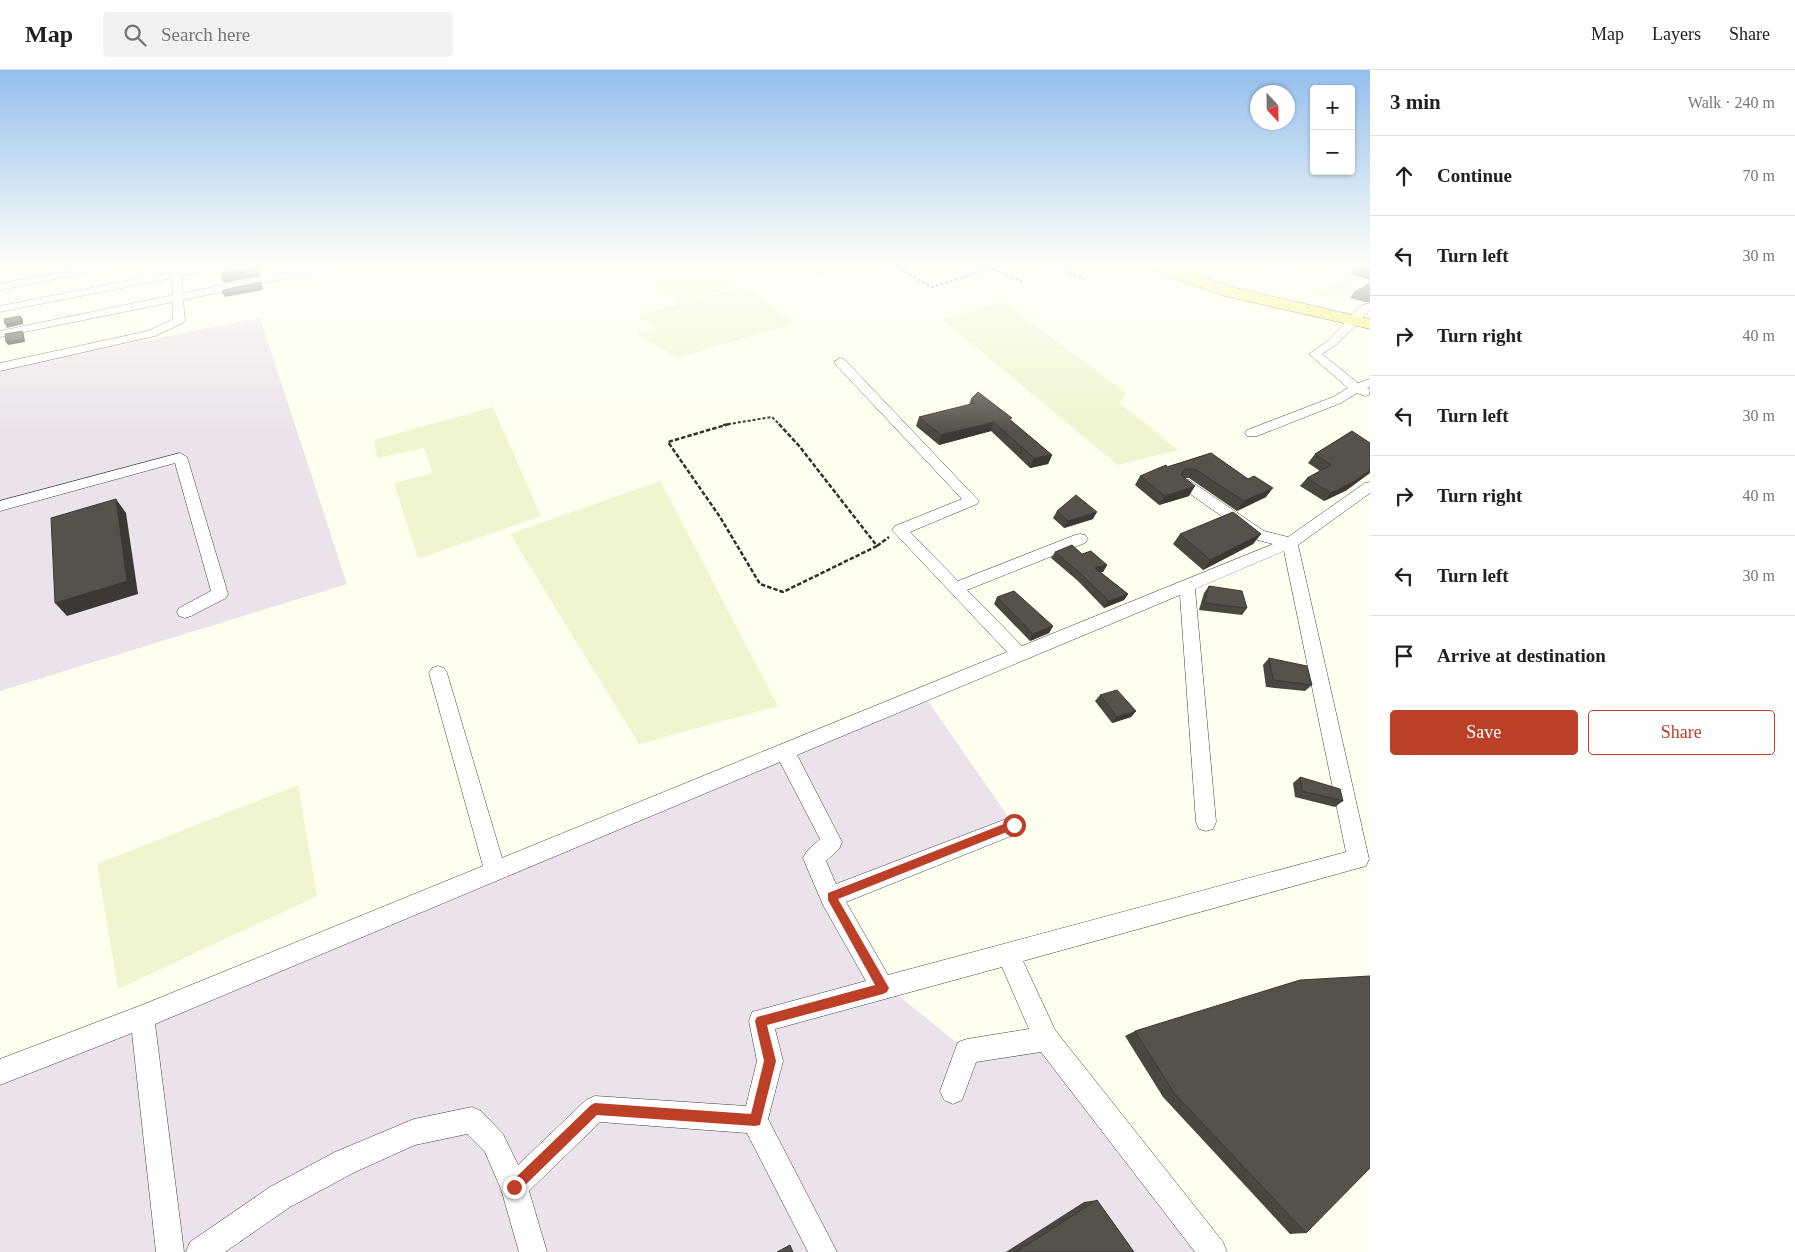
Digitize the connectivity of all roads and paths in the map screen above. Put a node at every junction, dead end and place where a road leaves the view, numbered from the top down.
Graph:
1 (68, 320) edge
2 (179, 320) edge
3 (1349, 320) edge
4 (1353, 321) junction
5 (1370, 324) edge
6 (0, 334) edge
7 (840, 362) dead end
8 (0, 367) edge
9 (1370, 383) edge
10 (1356, 388) junction
11 (1370, 394) edge
12 (1252, 433) dead end
13 (1184, 482) edge
14 (1370, 486) edge
15 (0, 506) edge
16 (900, 530) junction
17 (1080, 539) dead end
18 (1290, 543) junction
19 (877, 546) junction
20 (1187, 586) junction
21 (955, 588) junction
22 (184, 612) dead end
23 (1020, 655) junction
24 (438, 673) dead end
25 (785, 752) junction
26 (1206, 822) dead end
27 (1014, 825) dead end
28 (495, 871) junction
29 (832, 897) junction
30 (1008, 954) junction
31 (883, 988) junction
32 (142, 1016) junction
33 (1046, 1039) junction
34 (0, 1072) edge
35 (953, 1091) dead end
36 (755, 1120) junction
37 (514, 1187) junction
38 (170, 1252) edge
39 (200, 1252) edge
40 (533, 1252) edge
41 (823, 1252) edge
42 (1213, 1252) edge

1 - 6 street
2 - 8 street
3 - 4 main road
4 - 5 main road
4 - 10 street
7 - 16 street
9 - 10 street
10 - 11 street
10 - 12 street
13 - 18 street
14 - 18 street
15 - 22 street
16 - 19 path
16 - 21 street
17 - 21 street
18 - 20 street
18 - 30 street
19 - 19 path
20 - 23 street
20 - 26 street
21 - 23 street
23 - 25 street
24 - 28 street
25 - 28 street
25 - 29 street
27 - 29 street
28 - 32 street
29 - 31 street
30 - 31 street
30 - 33 street
31 - 36 street
32 - 34 street
32 - 38 street
33 - 35 street
33 - 42 street
36 - 37 street
36 - 41 street
37 - 39 street
37 - 40 street

